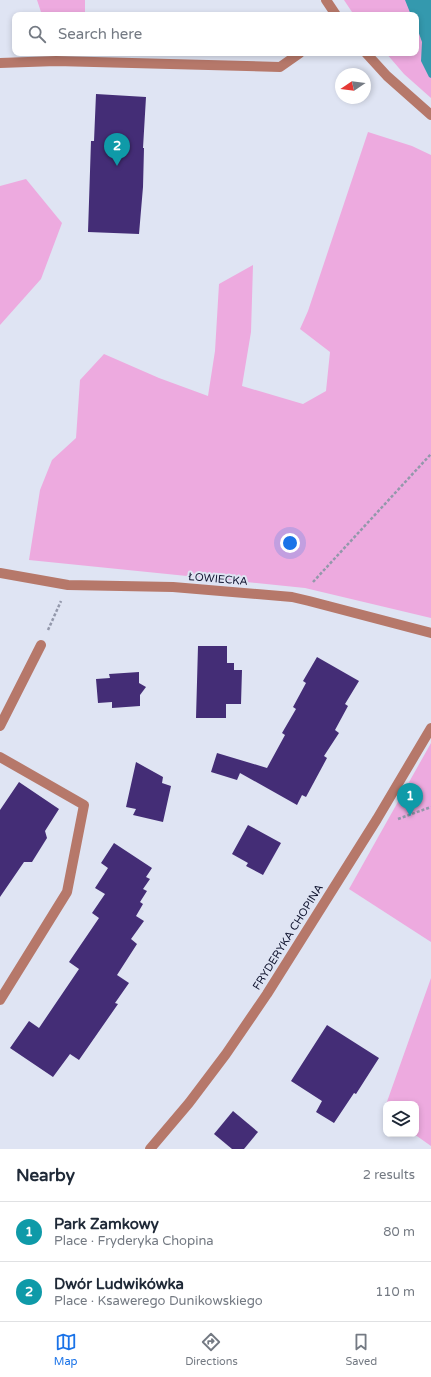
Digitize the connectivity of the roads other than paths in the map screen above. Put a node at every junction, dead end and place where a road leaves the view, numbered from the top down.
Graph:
1 (326, 0) edge
2 (334, 12) edge
3 (296, 56) edge
4 (369, 56) edge
5 (0, 63) edge
6 (431, 115) edge
7 (0, 573) edge
8 (431, 633) edge
9 (41, 645) road end
10 (0, 726) edge
11 (431, 728) edge
12 (0, 757) edge
13 (0, 1000) edge
14 (150, 1149) edge

1 - 2 street
3 - 5 street
4 - 6 street
7 - 8 street, ŁOWIECKA
9 - 10 street
11 - 14 street, FRYDERYKA CHOPINA
12 - 13 street

